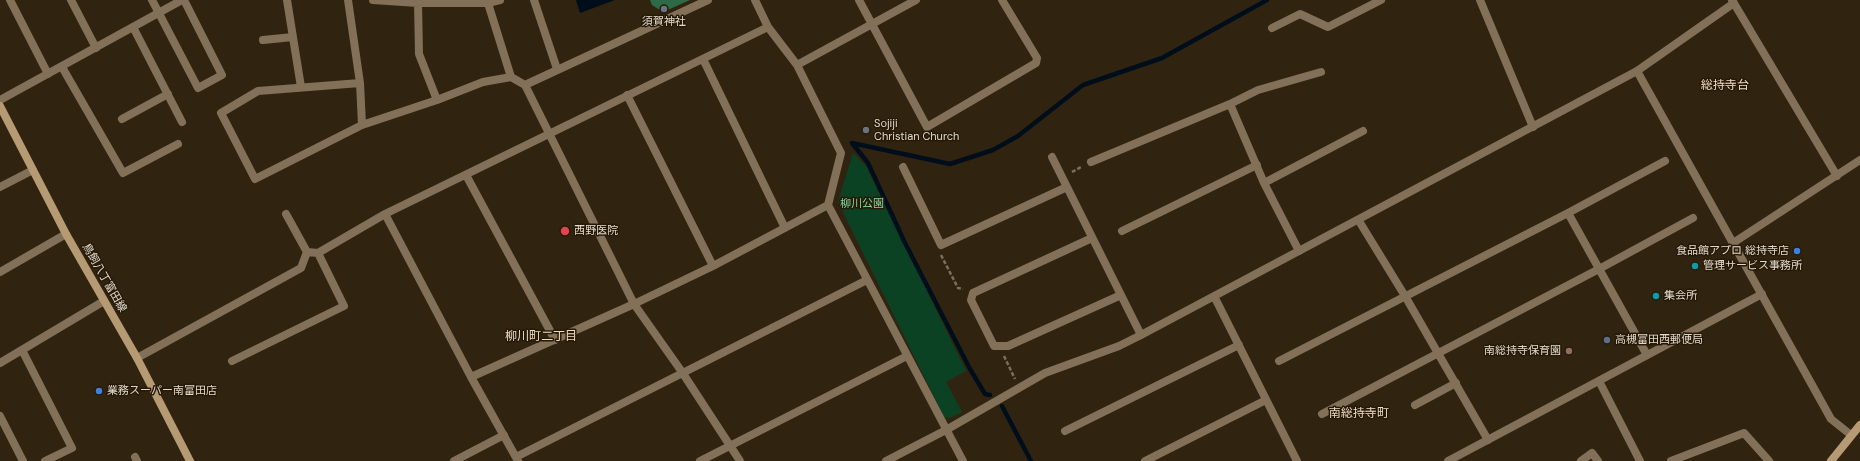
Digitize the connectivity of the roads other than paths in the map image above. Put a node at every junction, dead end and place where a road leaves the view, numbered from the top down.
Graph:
1 (10, 0) edge
2 (71, 0) edge
3 (152, 0) edge
4 (183, 0) edge
5 (287, 0) edge
6 (348, 0) edge
7 (373, 0) edge
8 (500, 0) edge
9 (534, 0) edge
10 (708, 0) edge
11 (754, 0) edge
12 (859, 0) edge
13 (916, 0) edge
14 (1002, 0) edge
15 (1381, 0) edge
16 (1480, 0) edge
17 (488, 2) edge
18 (1733, 2) edge
19 (418, 3) junction
20 (159, 13) junction
21 (872, 24) junction
22 (133, 27) junction
23 (768, 27) junction
24 (1272, 28) dead end
25 (293, 37) junction
26 (263, 40) dead end
27 (96, 48) junction
28 (703, 59) junction
29 (797, 65) junction
30 (62, 67) junction
31 (558, 69) junction
32 (1638, 71) junction
33 (1321, 72) dead end
34 (48, 74) junction
35 (511, 77) junction
36 (360, 83) junction
37 (525, 85) junction
38 (301, 87) junction
39 (168, 94) junction
40 (627, 95) junction
41 (0, 100) edge
42 (437, 100) junction
43 (1230, 104) junction
44 (0, 106) edge
45 (122, 119) dead end
46 (182, 122) dead end
47 (362, 125) junction
48 (1533, 126) junction
49 (1363, 131) dead end
50 (550, 132) junction
51 (178, 144) dead end
52 (1052, 157) dead end
53 (1860, 160) edge
54 (1664, 161) dead end
55 (1091, 162) road end
56 (1257, 165) junction
57 (903, 167) dead end
58 (33, 170) junction
59 (466, 175) junction
60 (1837, 176) junction
61 (1264, 183) junction
62 (0, 187) edge
63 (1067, 187) junction
64 (828, 206) junction
65 (1568, 213) junction
66 (286, 214) dead end
67 (385, 214) junction
68 (1693, 218) dead end
69 (1359, 221) junction
70 (785, 228) junction
71 (1122, 231) dead end
72 (66, 234) junction
73 (1092, 238) junction
74 (1733, 242) junction
75 (1298, 251) junction
76 (307, 252) junction
77 (318, 253) junction
78 (713, 266) junction
79 (1599, 269) junction
80 (0, 272) edge
81 (867, 280) junction
82 (1762, 294) junction
83 (1121, 295) junction
84 (1214, 296) junction
85 (1405, 296) junction
86 (104, 301) junction
87 (634, 304) junction
88 (1142, 335) junction
89 (555, 340) junction
90 (1239, 345) junction
91 (22, 350) junction
92 (1438, 352) junction
93 (1647, 355) junction
94 (907, 356) junction
95 (137, 358) junction
96 (232, 361) dead end
97 (1279, 361) dead end
98 (0, 363) edge
99 (682, 372) junction
100 (471, 377) junction
101 (1599, 380) junction
102 (1456, 383) junction
103 (1266, 400) junction
104 (1415, 404) dead end
105 (1322, 414) dead end
106 (0, 416) edge
107 (1860, 424) edge
108 (946, 430) junction
109 (1065, 431) dead end
110 (504, 435) junction
111 (1851, 435) junction
112 (1488, 440) junction
113 (729, 446) junction
114 (517, 459) edge
115 (1457, 459) edge
116 (23, 461) edge
117 (45, 461) edge
118 (190, 461) edge
119 (454, 461) edge
120 (700, 461) edge
121 (740, 461) edge
122 (886, 461) edge
123 (963, 461) edge
124 (1145, 461) edge
125 (1297, 461) edge
126 (1448, 461) edge
127 (1581, 461) edge
128 (1598, 461) edge
129 (1640, 461) edge
130 (1671, 461) edge
131 (1769, 461) edge
132 (1831, 461) edge

1 - 34 street
2 - 27 street
3 - 20 street
4 - 20 street
4 - 20 street
5 - 25 street
6 - 36 street
7 - 19 street
8 - 17 street
9 - 31 street
10 - 31 street
11 - 23 street
12 - 21 street
13 - 21 street
14 - 21 street
15 - 24 street
16 - 48 street
17 - 19 street
17 - 35 street
18 - 32 street
18 - 60 street
19 - 42 street
20 - 22 street
21 - 29 street
22 - 27 street
22 - 39 street
23 - 28 street
23 - 29 street
25 - 26 street
25 - 38 street
27 - 30 street
28 - 40 street
28 - 70 street
29 - 64 street
30 - 34 street
30 - 51 street
31 - 37 street
32 - 48 street
32 - 74 street
33 - 43 street
34 - 41 street
35 - 37 street
35 - 42 street
36 - 38 street
36 - 47 street
37 - 50 street
38 - 47 street
39 - 45 street
39 - 46 street
40 - 50 street
40 - 78 street
42 - 47 street
43 - 55 street
43 - 56 street
44 - 58 main road, 鳥飼八丁富田線
48 - 69 street
49 - 61 street
50 - 59 street
50 - 87 street
52 - 63 street
53 - 60 street
54 - 65 street
56 - 61 street
56 - 71 street
57 - 63 street
58 - 62 street
58 - 72 main road, 鳥飼八丁富田線
59 - 67 street
59 - 89 street
60 - 74 street
61 - 75 street
63 - 73 street
64 - 70 street
64 - 81 street
65 - 79 street
65 - 85 street
66 - 76 street
67 - 77 street
67 - 100 street
68 - 79 street
69 - 75 street
69 - 85 street
70 - 78 street
72 - 80 street
72 - 86 main road, 鳥飼八丁富田線
73 - 83 street
73 - 83 street
74 - 82 street
75 - 84 street
76 - 77 street
76 - 95 street
77 - 96 street
78 - 87 street
79 - 92 street
79 - 93 street
81 - 94 street
81 - 99 street
82 - 93 street
82 - 111 street
83 - 88 street
84 - 88 street
84 - 90 street
85 - 92 street
85 - 97 street
86 - 91 street
86 - 95 main road, 鳥飼八丁富田線
87 - 89 street
87 - 99 street
88 - 108 street
89 - 100 street
90 - 103 street
90 - 109 street
91 - 98 street
91 - 117 street
92 - 102 street
92 - 105 street
93 - 101 street
94 - 108 street
94 - 113 street
95 - 118 main road, 鳥飼八丁富田線
99 - 113 street
99 - 114 street
100 - 110 street
101 - 112 street
101 - 129 street
102 - 104 street
102 - 112 street
103 - 124 street
103 - 125 street
106 - 116 street
107 - 111 main road
108 - 122 street
108 - 123 street
110 - 114 street
110 - 119 street
111 - 132 main road
112 - 115 street
113 - 120 street
113 - 121 street
115 - 126 street
127 - 128 street
130 - 131 street

